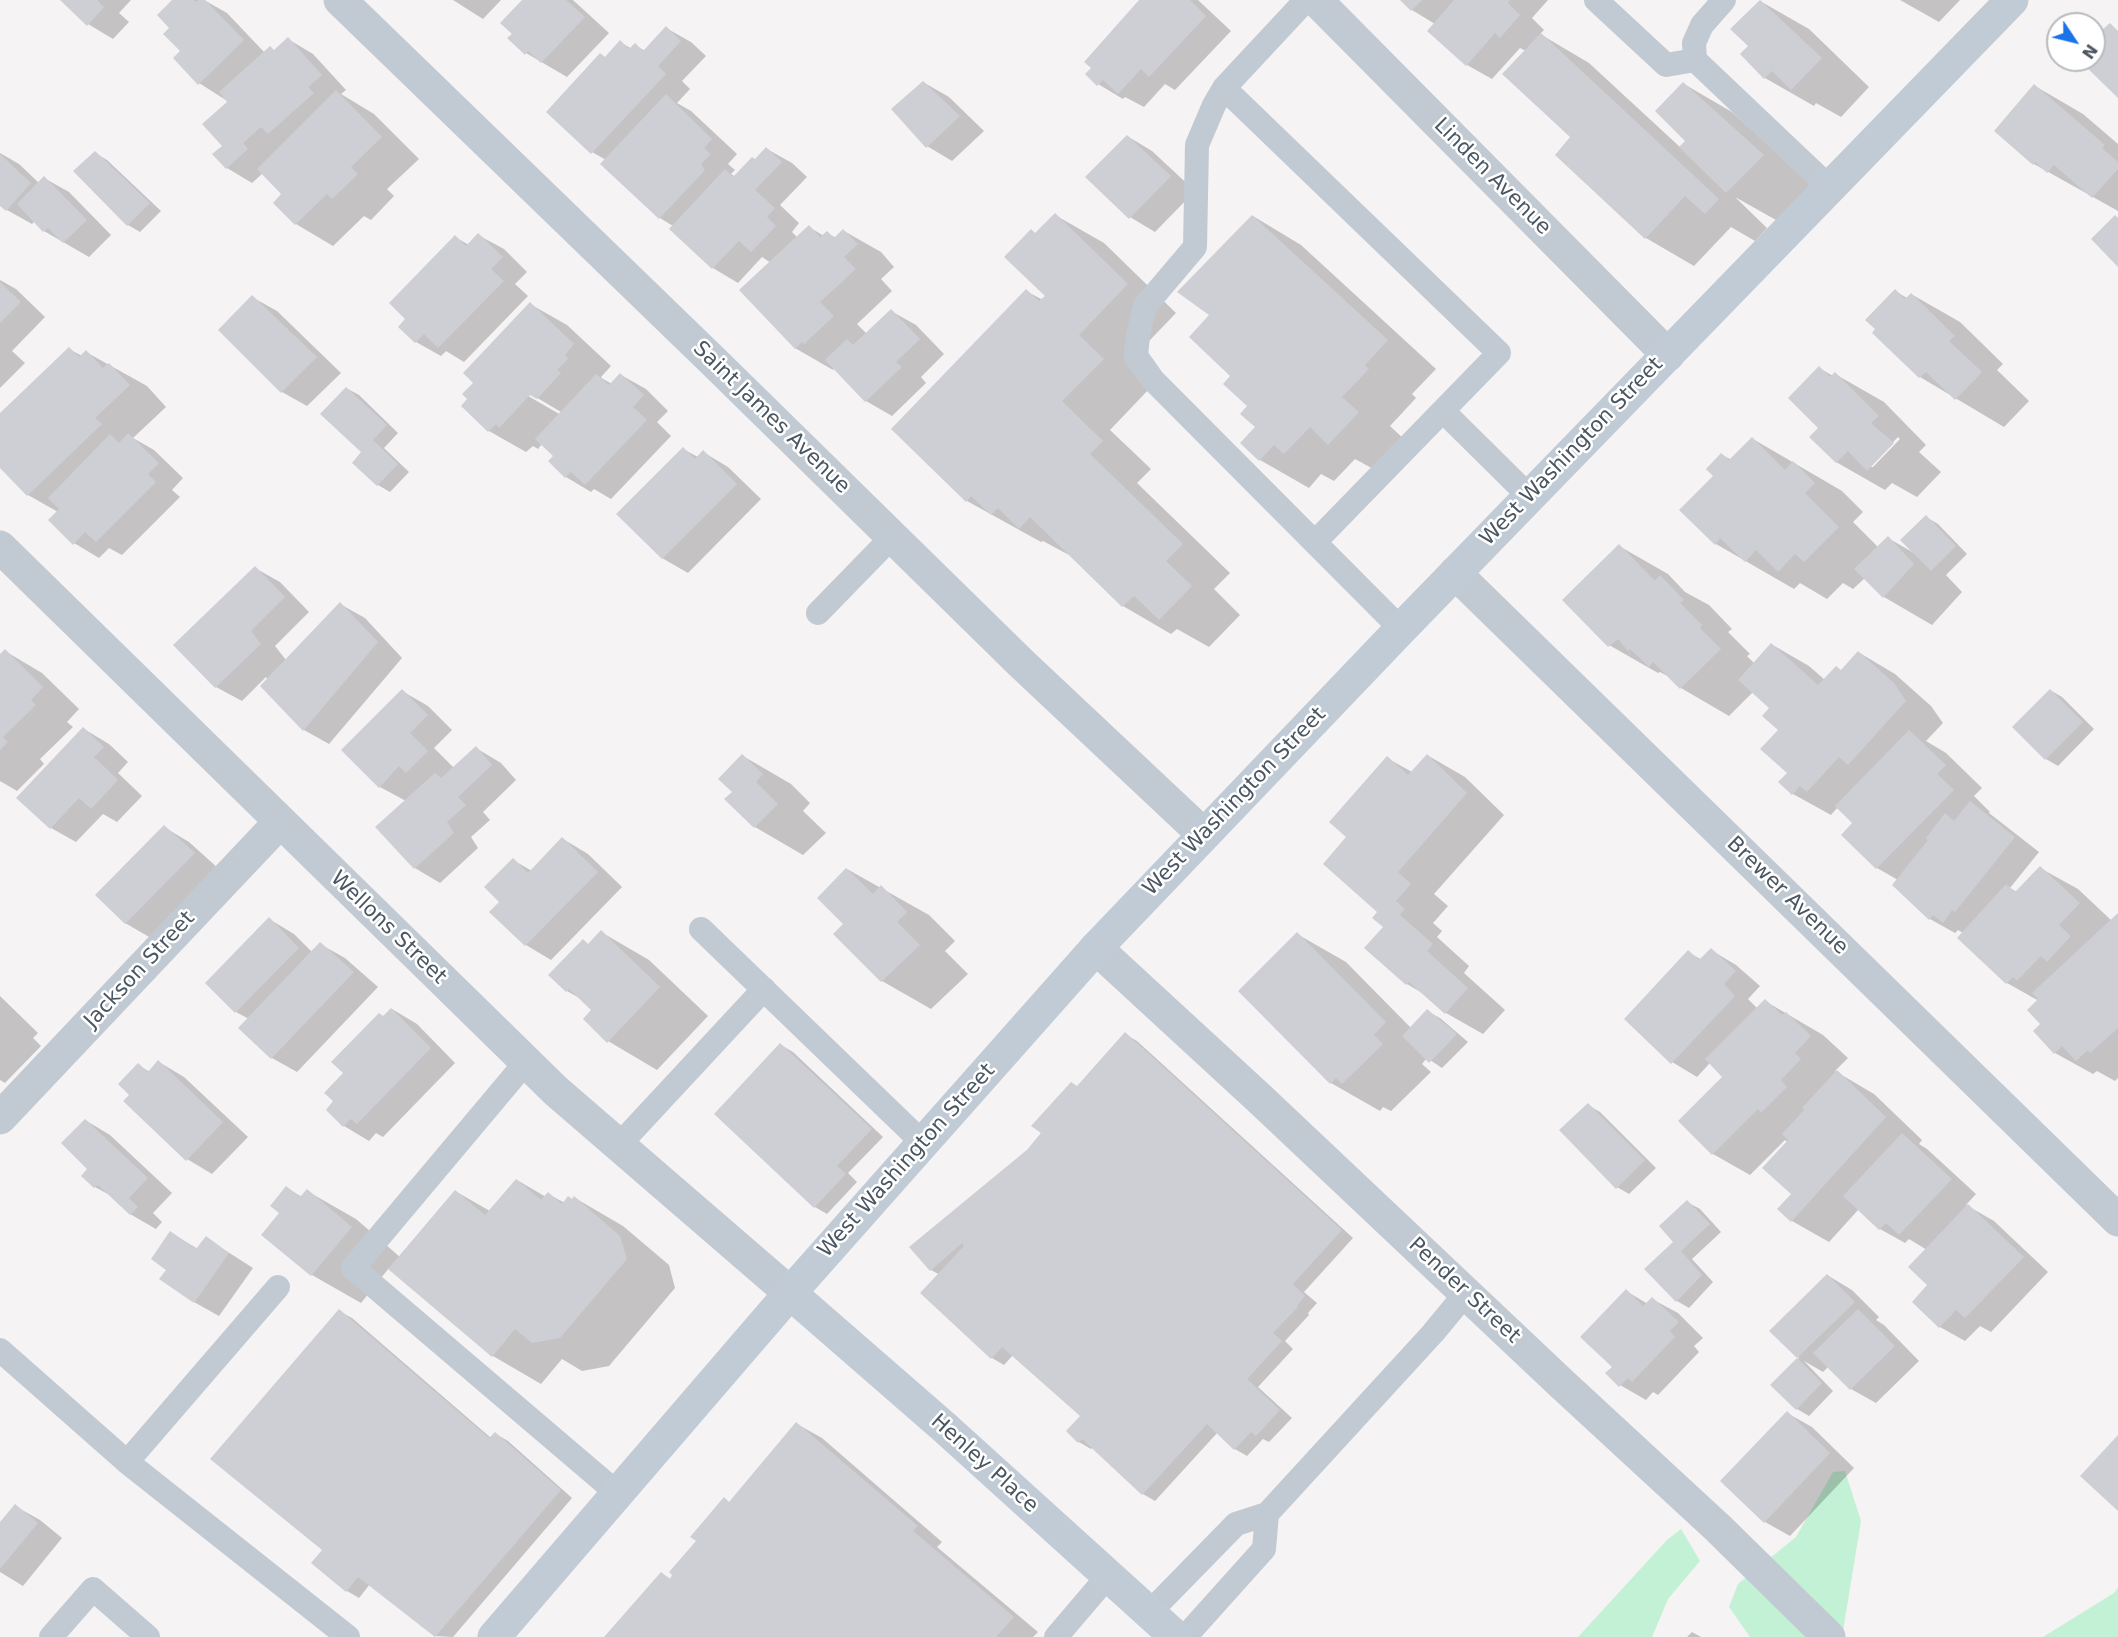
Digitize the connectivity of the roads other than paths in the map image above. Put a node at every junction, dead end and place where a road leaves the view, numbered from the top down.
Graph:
1 (340, 0) edge
2 (1306, 0) edge
3 (1316, 0) edge
4 (1596, 0) edge
5 (1724, 0) edge
6 (2012, 0) edge
7 (1695, 60) junction
8 (1224, 88) junction
9 (1830, 188) junction
10 (1668, 354) junction
11 (1443, 411) junction
12 (1529, 496) junction
13 (892, 537) junction
14 (1315, 542) junction
15 (0, 547) edge
16 (1455, 573) junction
17 (818, 613) dead end
18 (1401, 628) junction
19 (280, 822) junction
20 (1203, 834) junction
21 (701, 928) dead end
22 (1096, 948) junction
23 (764, 989) junction
24 (526, 1062) junction
25 (0, 1118) edge
26 (923, 1143) junction
27 (619, 1145) junction
28 (2118, 1220) edge
29 (278, 1287) dead end
30 (790, 1293) junction
31 (1466, 1293) junction
32 (0, 1350) edge
33 (127, 1462) junction
34 (617, 1493) junction
35 (1268, 1514) junction
36 (1108, 1576) junction
37 (1149, 1613) junction
38 (51, 1637) edge
39 (148, 1637) edge
40 (348, 1637) edge
41 (494, 1637) edge
42 (1056, 1637) edge
43 (1176, 1637) edge
44 (1185, 1637) edge
45 (1829, 1637) edge

1 - 13 street, Saint James Avenue
2 - 8 lane
3 - 10 street, Linden Avenue
4 - 7 lane
5 - 7 lane
6 - 9 main road, West Washington Street
7 - 9 lane
8 - 11 lane
8 - 14 lane
9 - 10 main road, West Washington Street
10 - 12 main road, West Washington Street
11 - 12 lane
11 - 14 lane
12 - 16 main road, West Washington Street
13 - 17 lane
13 - 20 street, Saint James Avenue
14 - 18 lane
15 - 19 street, Wellons Street
16 - 18 main road, West Washington Street
16 - 28 street, Brewer Avenue
18 - 20 main road, West Washington Street
19 - 24 street, Wellons Street
19 - 25 street, Jackson Street
20 - 22 main road, West Washington Street
21 - 23 lane
22 - 26 main road, West Washington Street
22 - 31 street, Pender Street
23 - 26 lane
23 - 27 lane
24 - 27 street, Wellons Street
24 - 34 lane
26 - 30 main road, West Washington Street
27 - 30 street, Wellons Street
29 - 33 lane
30 - 34 main road, West Washington Street
30 - 36 main road, Henley Place
31 - 35 lane
31 - 45 street, Pender Street
32 - 33 lane
33 - 40 lane
34 - 41 main road, West Washington Street
35 - 37 lane
35 - 44 lane
36 - 37 main road, Henley Place
36 - 42 lane
37 - 43 main road, Henley Place
38 - 39 lane

